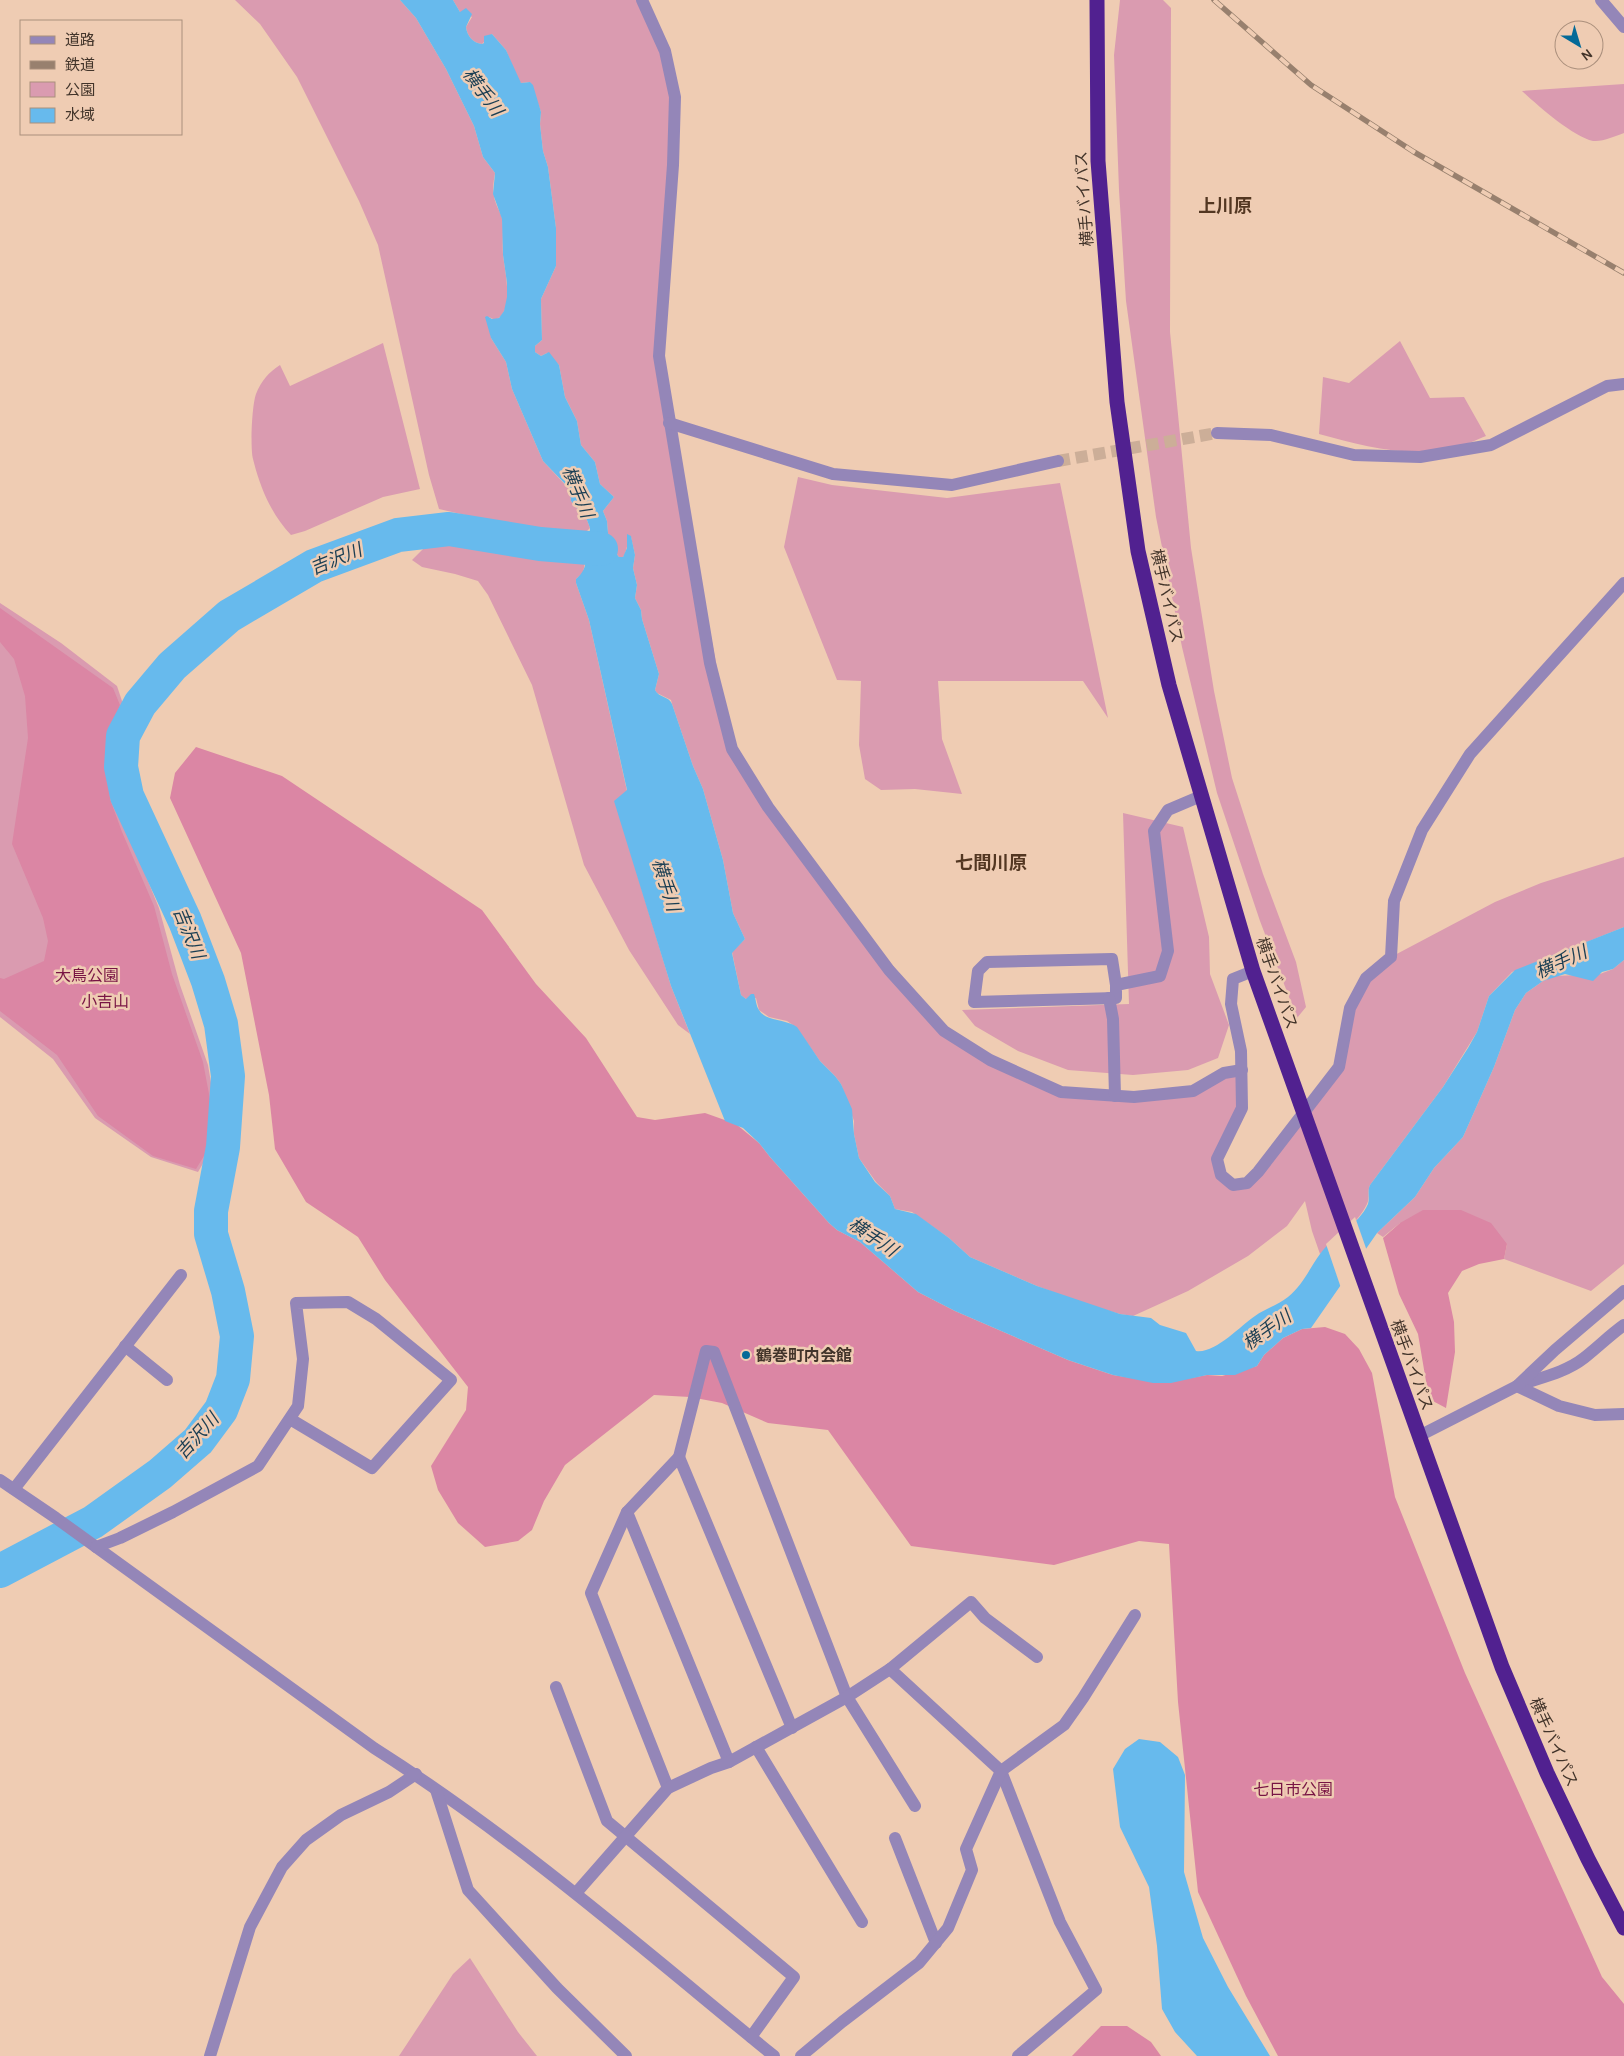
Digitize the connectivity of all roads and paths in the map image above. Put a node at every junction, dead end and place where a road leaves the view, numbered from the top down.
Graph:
1 (642, 0) edge
2 (1097, 0) edge
3 (1601, 0) edge
4 (1624, 27) edge
5 (1624, 384) edge
6 (669, 423) junction
7 (1217, 433) tunnel mouth
8 (1058, 461) tunnel mouth
9 (1624, 583) edge
10 (1202, 796) junction
11 (1253, 971) junction
12 (1116, 985) junction
13 (1109, 998) junction
14 (1242, 1070) junction
15 (1115, 1096) junction
16 (181, 1275) dead end
17 (1624, 1291) edge
18 (1624, 1325) edge
19 (124, 1346) junction
20 (168, 1380) dead end
21 (1517, 1386) junction
22 (1624, 1414) edge
23 (290, 1419) junction
24 (1419, 1436) junction
25 (679, 1457) junction
26 (0, 1480) edge
27 (14, 1489) junction
28 (627, 1512) junction
29 (96, 1547) junction
30 (1135, 1615) dead end
31 (1037, 1657) dead end
32 (890, 1669) junction
33 (556, 1687) dead end
34 (848, 1697) junction
35 (792, 1728) junction
36 (756, 1747) junction
37 (729, 1762) junction
38 (1001, 1771) junction
39 (416, 1774) junction
40 (668, 1788) junction
41 (436, 1790) junction
42 (915, 1806) dead end
43 (626, 1836) junction
44 (895, 1838) dead end
45 (576, 1893) junction
46 (862, 1922) dead end
47 (1624, 1928) edge
48 (936, 1943) junction
49 (751, 2037) junction
50 (210, 2056) edge
51 (626, 2056) edge
52 (774, 2056) edge
53 (802, 2056) edge
54 (1018, 2056) edge

1 - 6 street
2 - 10 highway, 横手バイパス
3 - 4 street
5 - 7 street
6 - 8 street
6 - 15 street
9 - 14 street
10 - 11 highway, 横手バイパス
10 - 12 street
11 - 14 street
11 - 24 highway, 横手バイパス
12 - 13 street
12 - 13 street
13 - 15 street
14 - 15 street
16 - 19 street
17 - 21 street
18 - 21 street
19 - 20 street
19 - 27 street
21 - 22 street
21 - 24 street
23 - 23 street
23 - 29 street
24 - 47 highway, 横手バイパス
25 - 28 street
25 - 34 street
25 - 35 street
26 - 27 street
27 - 29 street
28 - 37 street
28 - 40 street
29 - 39 street
30 - 38 street
31 - 32 street
32 - 34 street
32 - 38 street
33 - 43 street
34 - 35 street
34 - 42 street
35 - 36 street
36 - 37 street
36 - 46 street
37 - 40 street
38 - 48 street
38 - 54 street
39 - 41 street
39 - 50 street
40 - 43 street
41 - 45 street
41 - 51 street
43 - 45 street
43 - 49 street
44 - 48 street
45 - 49 street
48 - 53 street
49 - 52 street

